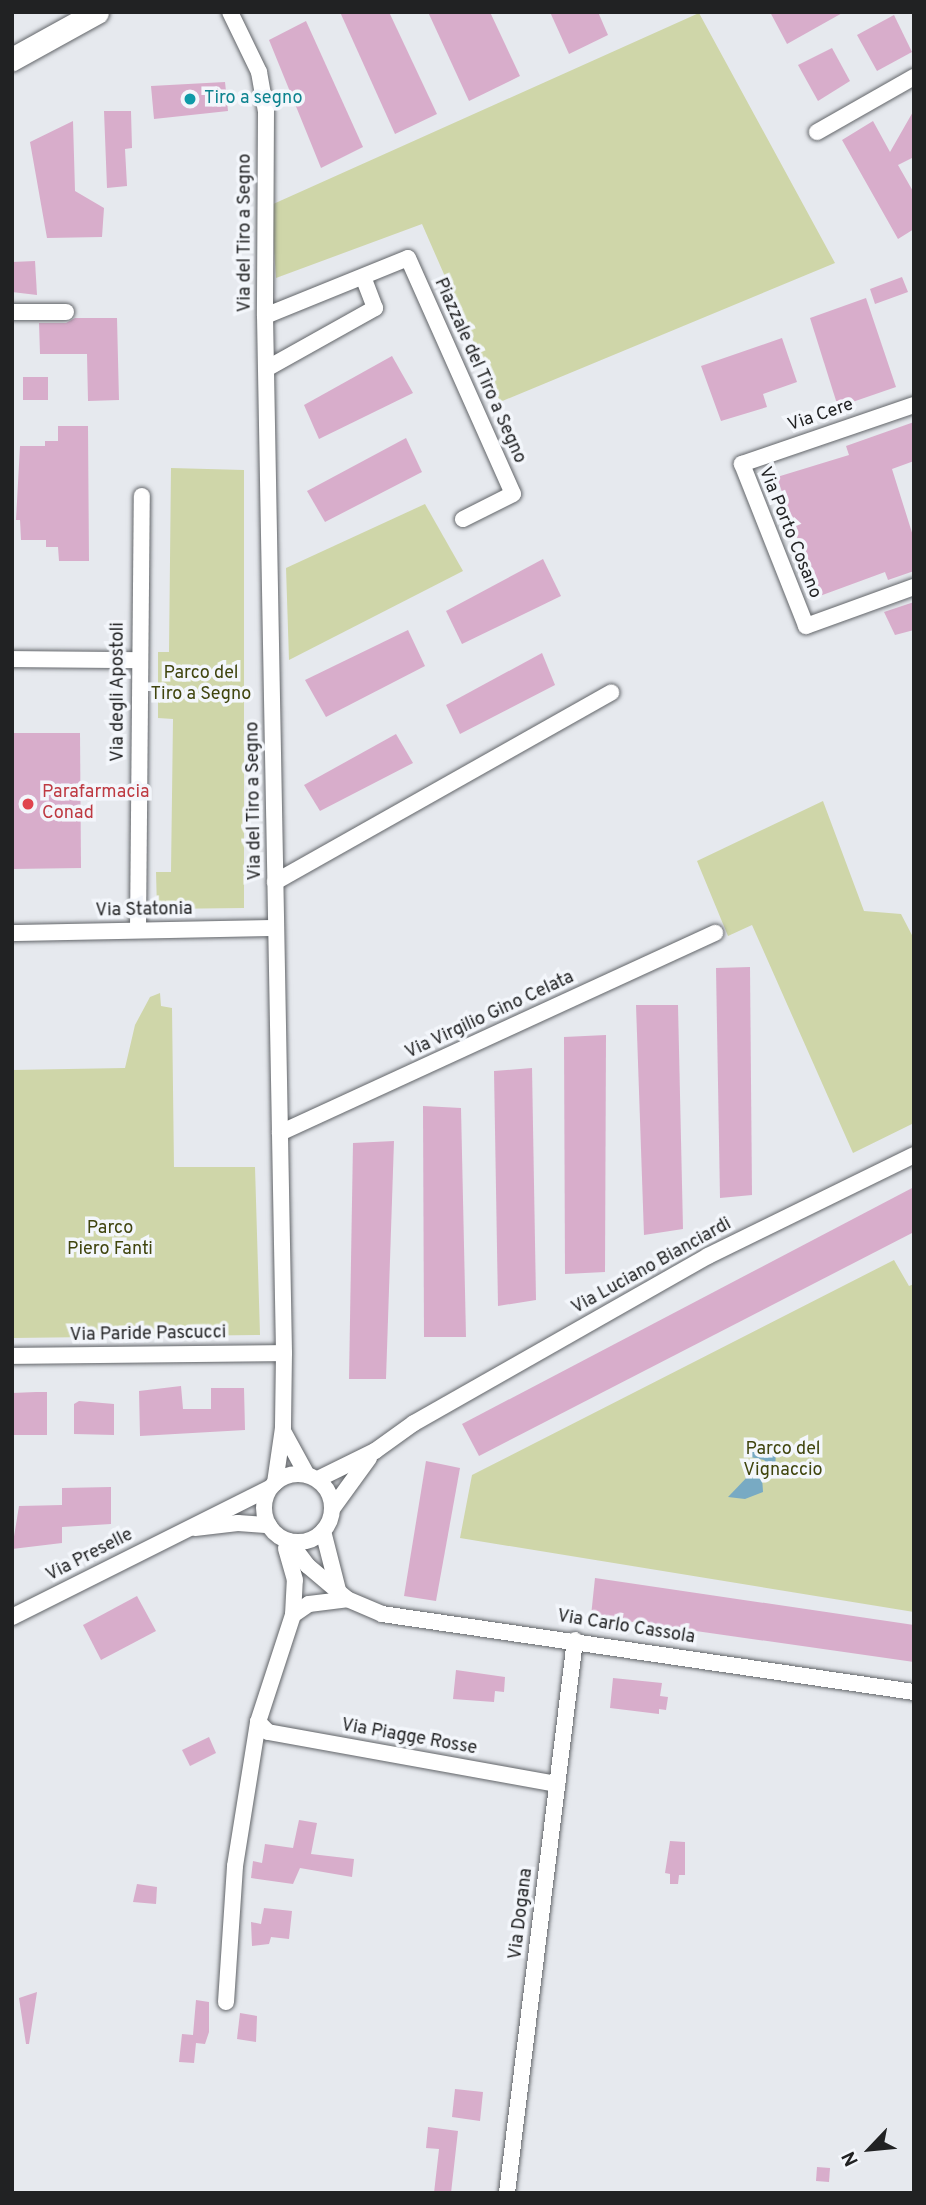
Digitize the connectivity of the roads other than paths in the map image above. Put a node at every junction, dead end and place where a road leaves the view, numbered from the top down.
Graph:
1 (97, 12) edge
2 (230, 12) edge
3 (12, 59) edge
4 (914, 78) edge
5 (817, 132) dead end
6 (363, 277) junction
7 (12, 312) edge
8 (66, 313) dead end
9 (265, 316) junction
10 (266, 369) junction
11 (914, 405) edge
12 (741, 464) joint
13 (142, 496) dead end
14 (463, 519) dead end
15 (914, 587) edge
16 (12, 659) edge
17 (137, 660) junction
18 (611, 693) dead end
19 (275, 882) junction
20 (276, 928) junction
21 (138, 930) junction
22 (12, 933) edge
23 (715, 933) dead end
24 (280, 1133) junction
25 (914, 1155) edge
26 (284, 1353) junction
27 (12, 1356) edge
28 (283, 1428) junction
29 (375, 1451) junction
30 (312, 1477) junction
31 (272, 1485) junction
32 (332, 1509) junction
33 (269, 1525) junction
34 (185, 1529) junction
35 (323, 1531) junction
36 (285, 1539) junction
37 (342, 1594) junction
38 (293, 1615) junction
39 (12, 1617) edge
40 (575, 1640) junction
41 (914, 1692) edge
42 (258, 1722) junction
43 (557, 1784) junction
44 (226, 2002) dead end
45 (507, 2193) edge

1 - 3 main road
2 - 9 street, Via del Tiro a Segno
4 - 5 street
6 - 9 street, Piazzale del Tiro a Segno
6 - 10 street
6 - 14 street, Piazzale del Tiro a Segno
7 - 8 street
9 - 10 street, Via del Tiro a Segno
10 - 19 street, Via del Tiro a Segno
11 - 12 street, Via Cere
12 - 15 street, Via Porto Cosano
13 - 17 street, Via degli Apostoli
16 - 17 street
17 - 21 street, Via degli Apostoli
18 - 19 street
19 - 20 street, Via del Tiro a Segno
20 - 21 street, Via Statonia
20 - 24 street, Via del Tiro a Segno
21 - 22 street, Via Statonia
23 - 24 street, Via Virgilio Gino Celata
24 - 26 street, Via del Tiro a Segno
25 - 29 street, Via Luciano Bianciardi
26 - 27 street, Via Paride Pascucci
26 - 28 street, Via del Tiro a Segno
28 - 30 street, Via del Tiro a Segno
28 - 31 street, Via del Tiro a Segno
29 - 30 street
29 - 32 street
30 - 31 street
30 - 32 street
31 - 33 street
31 - 34 street, Via Preselle
32 - 35 street
33 - 34 street, Via Preselle
33 - 36 street
34 - 39 street, Via Preselle
35 - 36 street
35 - 37 street
36 - 37 street, Via Carlo Cassola
36 - 38 street
37 - 38 street
37 - 40 street, Via Carlo Cassola
38 - 42 street
40 - 41 street, Via Carlo Cassola
40 - 43 street, Via Dogana
42 - 43 street, Via Piagge Rosse
42 - 44 street
43 - 45 street, Via Dogana

